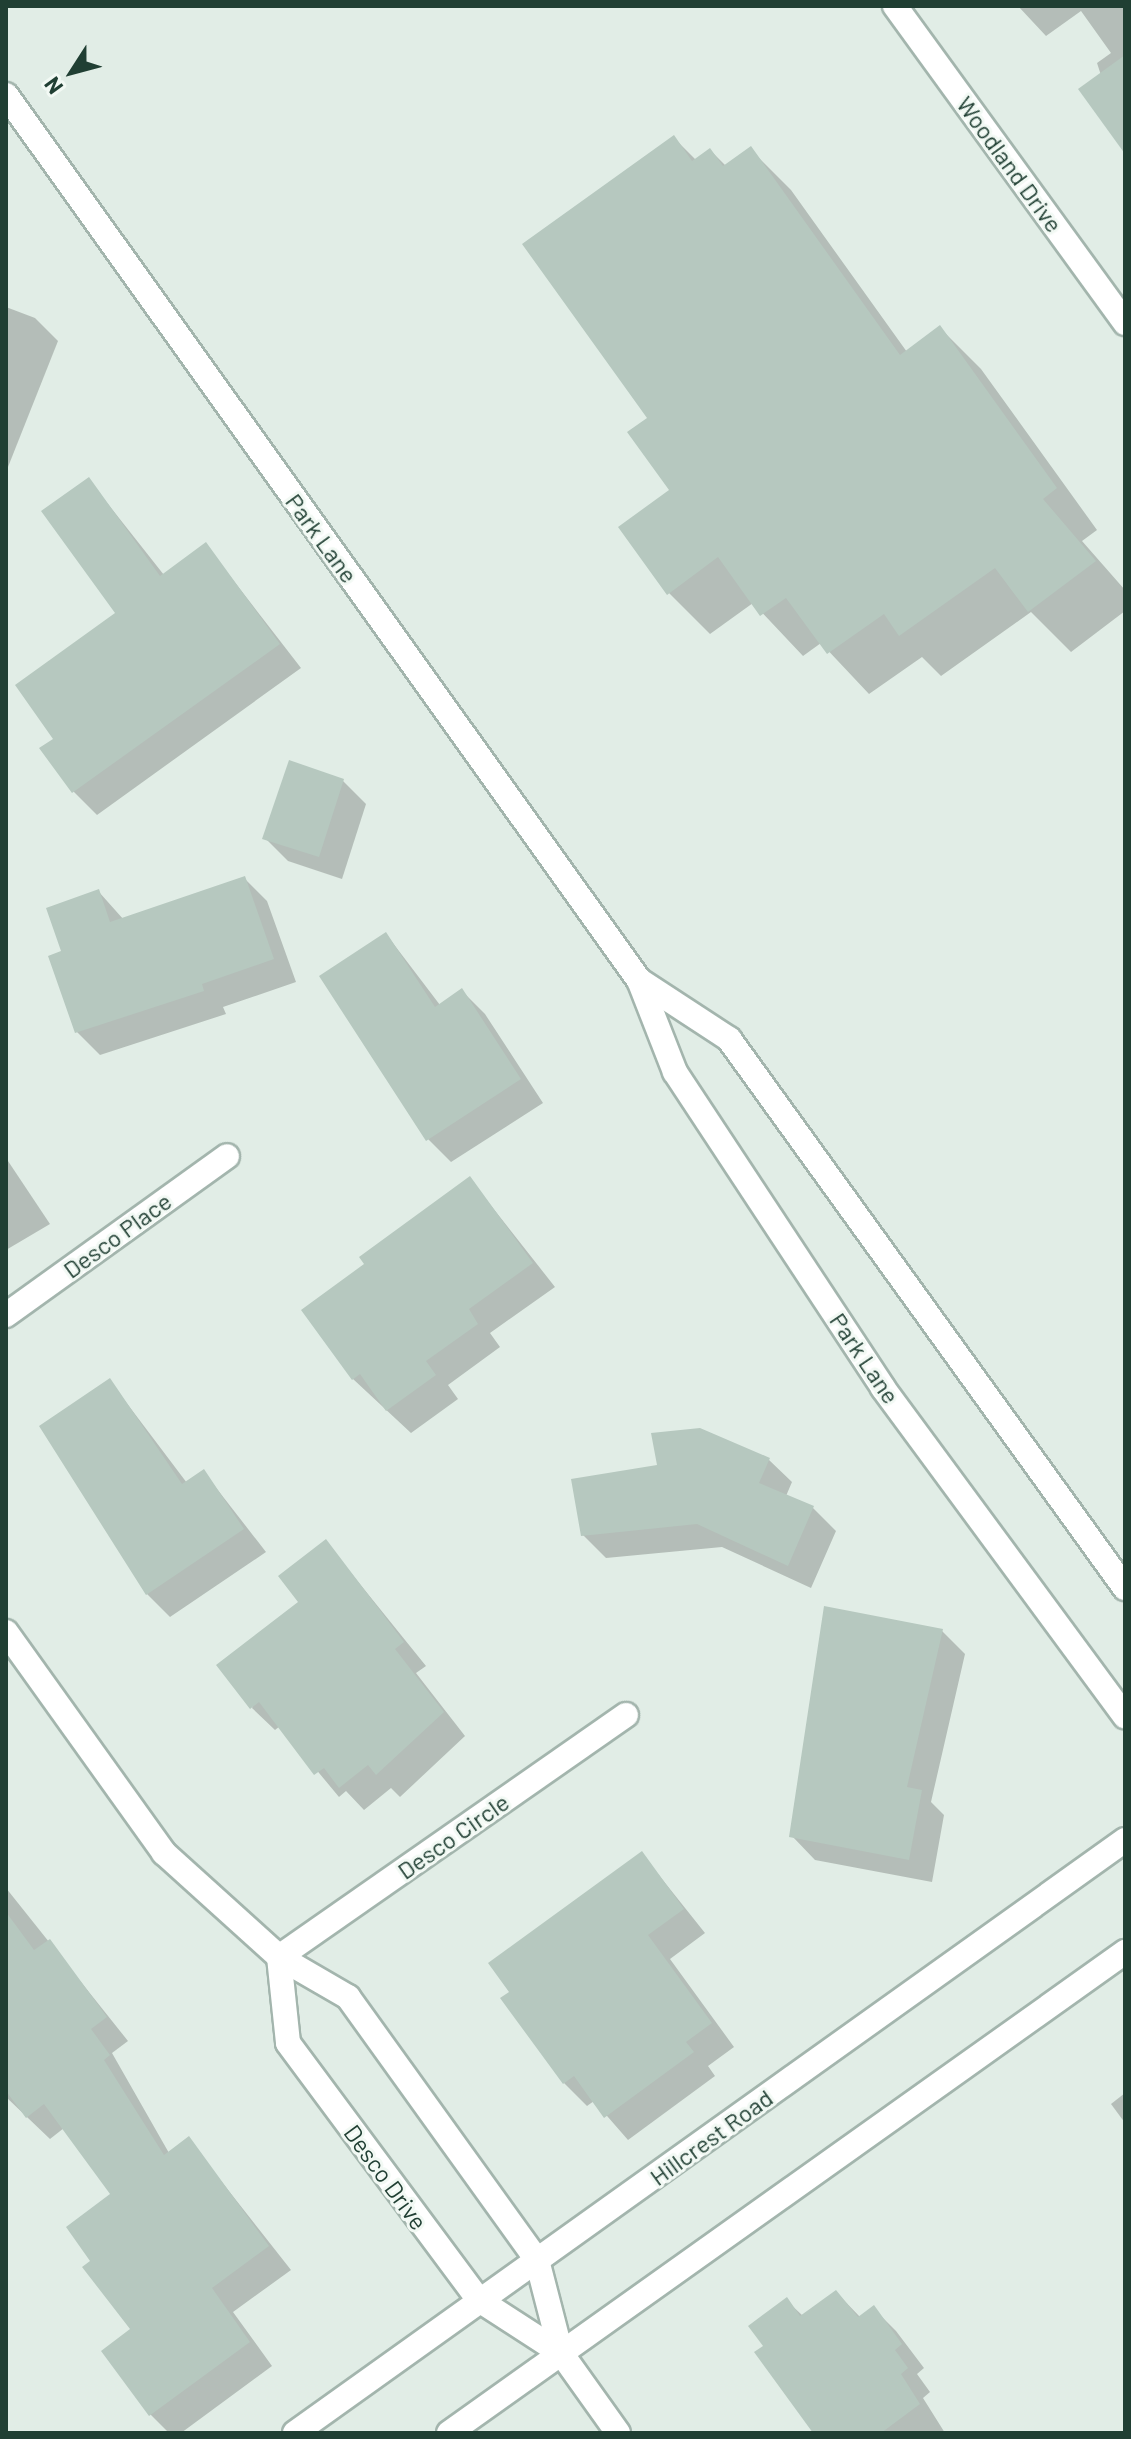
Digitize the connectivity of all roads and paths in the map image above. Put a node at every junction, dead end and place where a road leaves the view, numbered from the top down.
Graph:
1 (895, 6) edge
2 (6, 95) edge
3 (1125, 323) edge
4 (639, 980) junction
5 (227, 1156) dead end
6 (6, 1315) edge
7 (1125, 1588) edge
8 (6, 1632) edge
9 (626, 1715) dead end
10 (1125, 1716) edge
11 (1125, 1840) edge
12 (1125, 1952) edge
13 (279, 1957) junction
14 (537, 2260) junction
15 (479, 2300) junction
16 (561, 2353) junction
17 (295, 2433) edge
18 (449, 2433) edge
19 (618, 2433) edge

1 - 3 street, Woodland Drive
2 - 4 street, Park Lane
4 - 7 street, Park Lane
4 - 10 street, Park Lane
5 - 6 street, Desco Place
8 - 13 street, Desco Drive
9 - 13 street, Desco Circle
11 - 14 street, Hillcrest Road
12 - 16 street
13 - 14 street, Desco Drive
13 - 15 street, Desco Drive
14 - 15 street, Hillcrest Road
14 - 16 street, Desco Drive
15 - 16 street, Desco Drive
15 - 17 street, Hillcrest Road
16 - 18 street
16 - 19 street, Desco Drive

